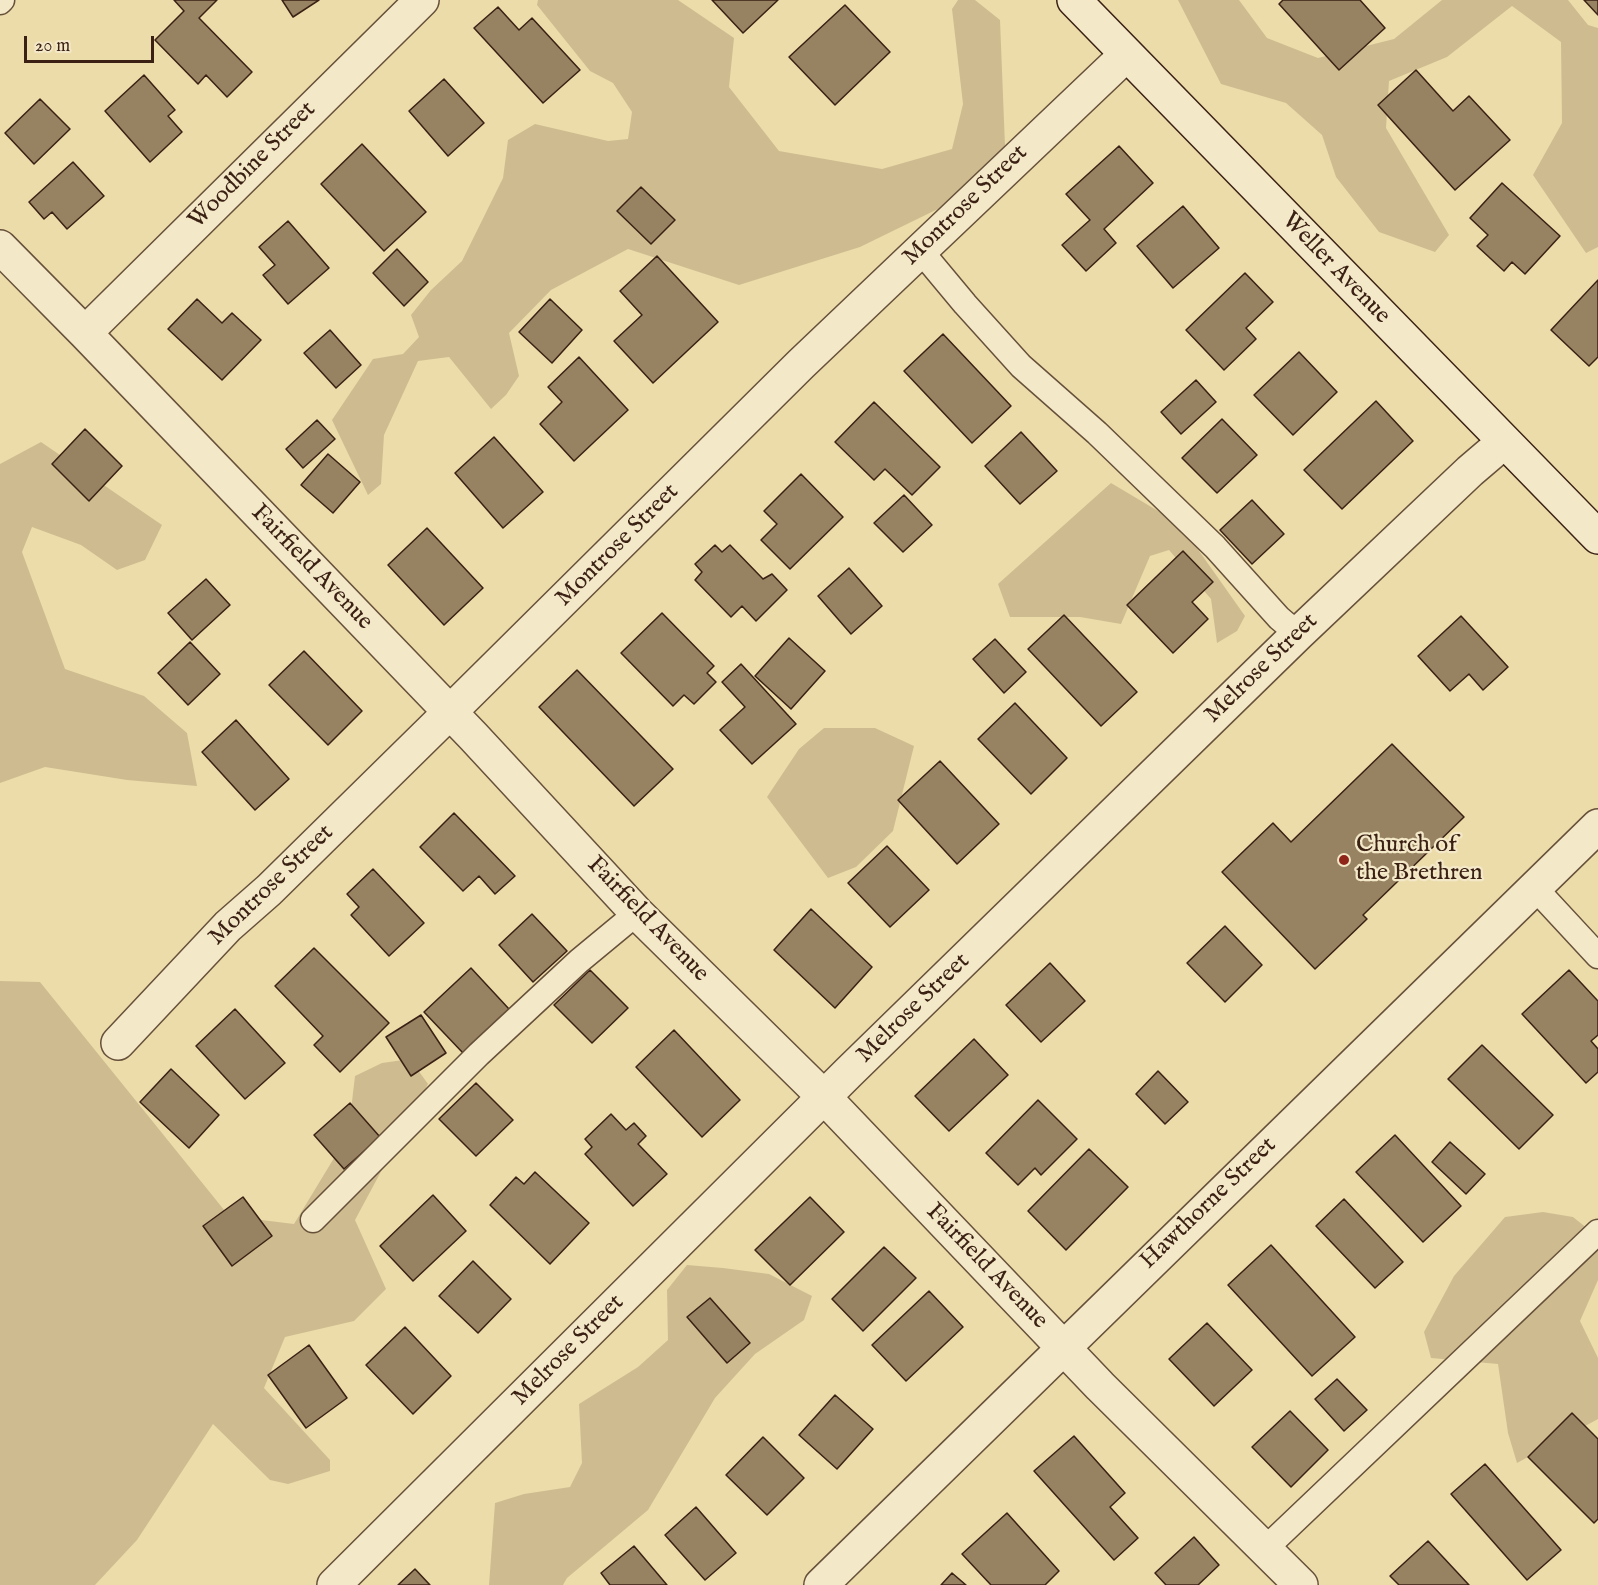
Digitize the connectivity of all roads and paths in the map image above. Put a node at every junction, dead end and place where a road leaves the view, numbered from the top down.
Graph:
1 (422, 0) edge
2 (1074, 0) edge
3 (1126, 55) junction
4 (0, 247) edge
5 (920, 250) junction
6 (85, 333) junction
7 (1504, 442) junction
8 (1598, 537) edge
9 (1298, 634) junction
10 (450, 712) junction
11 (1598, 825) edge
12 (1534, 886) junction
13 (637, 913) junction
14 (1598, 956) edge
15 (118, 1043) dead end
16 (824, 1097) junction
17 (313, 1220) dead end
18 (1598, 1232) edge
19 (1064, 1348) junction
20 (1264, 1549) junction
21 (334, 1585) edge
22 (821, 1585) edge
23 (1301, 1585) edge

1 - 6 street, Woodbine Street
2 - 3 street, Weller Avenue
3 - 5 street, Montrose Street
3 - 7 street, Weller Avenue
4 - 6 street, Fairfield Avenue
5 - 9 lane
5 - 10 street, Montrose Street
6 - 10 street, Fairfield Avenue
7 - 8 street, Weller Avenue
7 - 9 street, Melrose Street
9 - 16 street, Melrose Street
10 - 13 street, Fairfield Avenue
10 - 15 street, Montrose Street
11 - 12 street, Hawthorne Street
12 - 14 lane
12 - 19 street, Hawthorne Street
13 - 16 street, Fairfield Avenue
13 - 17 lane
16 - 19 street, Fairfield Avenue
16 - 21 street, Melrose Street
18 - 20 lane
19 - 20 street, Fairfield Avenue
19 - 22 street, Hawthorne Street
20 - 23 street, Fairfield Avenue

